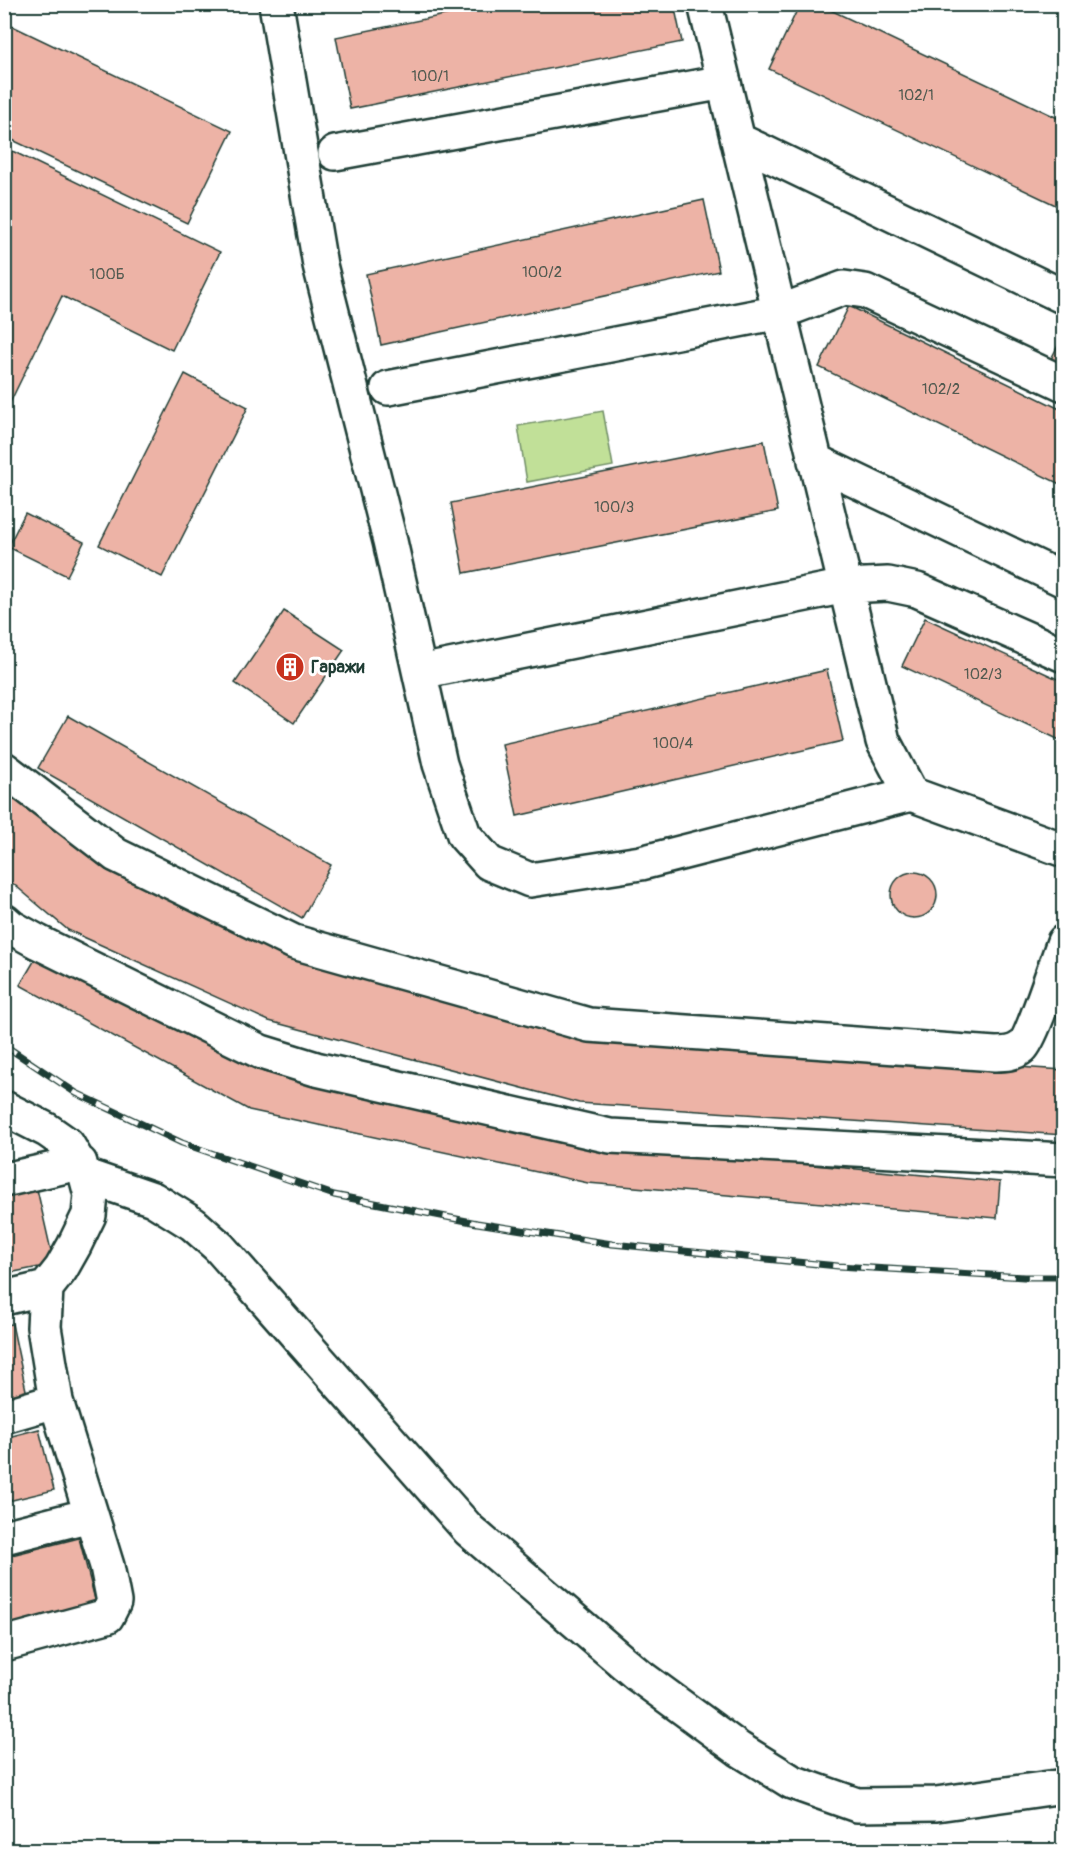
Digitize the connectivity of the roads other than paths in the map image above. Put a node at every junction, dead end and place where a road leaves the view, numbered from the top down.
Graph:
1 (276, 4) edge
2 (705, 4) edge
3 (724, 82) junction
4 (738, 140) junction
5 (335, 153) dead end
6 (1064, 297) edge
7 (780, 312) junction
8 (1064, 384) edge
9 (388, 388) dead end
10 (815, 461) junction
11 (1064, 580) edge
12 (846, 586) junction
13 (1064, 655) edge
14 (420, 672) junction
15 (4, 769) edge
16 (911, 794) junction
17 (1064, 850) edge
18 (6, 928) edge
19 (1064, 942) edge
20 (4, 1108) edge
21 (1064, 1160) edge
22 (83, 1170) junction
23 (4, 1180) edge
24 (46, 1288) junction
25 (4, 1298) edge
26 (56, 1401) junction
27 (4, 1416) edge
28 (90, 1515) junction
29 (4, 1538) edge
30 (4, 1644) edge
31 (1064, 1785) edge

1 - 14 street
2 - 3 street
3 - 4 street
3 - 5 street
4 - 6 street
4 - 7 street
7 - 8 street
7 - 9 street
7 - 10 street
10 - 11 street
10 - 12 street
12 - 13 street
12 - 14 street
12 - 16 street
14 - 16 street
15 - 19 street
16 - 17 street
18 - 21 street
20 - 22 street
22 - 23 street
22 - 24 street
22 - 31 street
24 - 25 street
24 - 26 street
26 - 27 street
26 - 28 street
28 - 29 street
28 - 30 street

